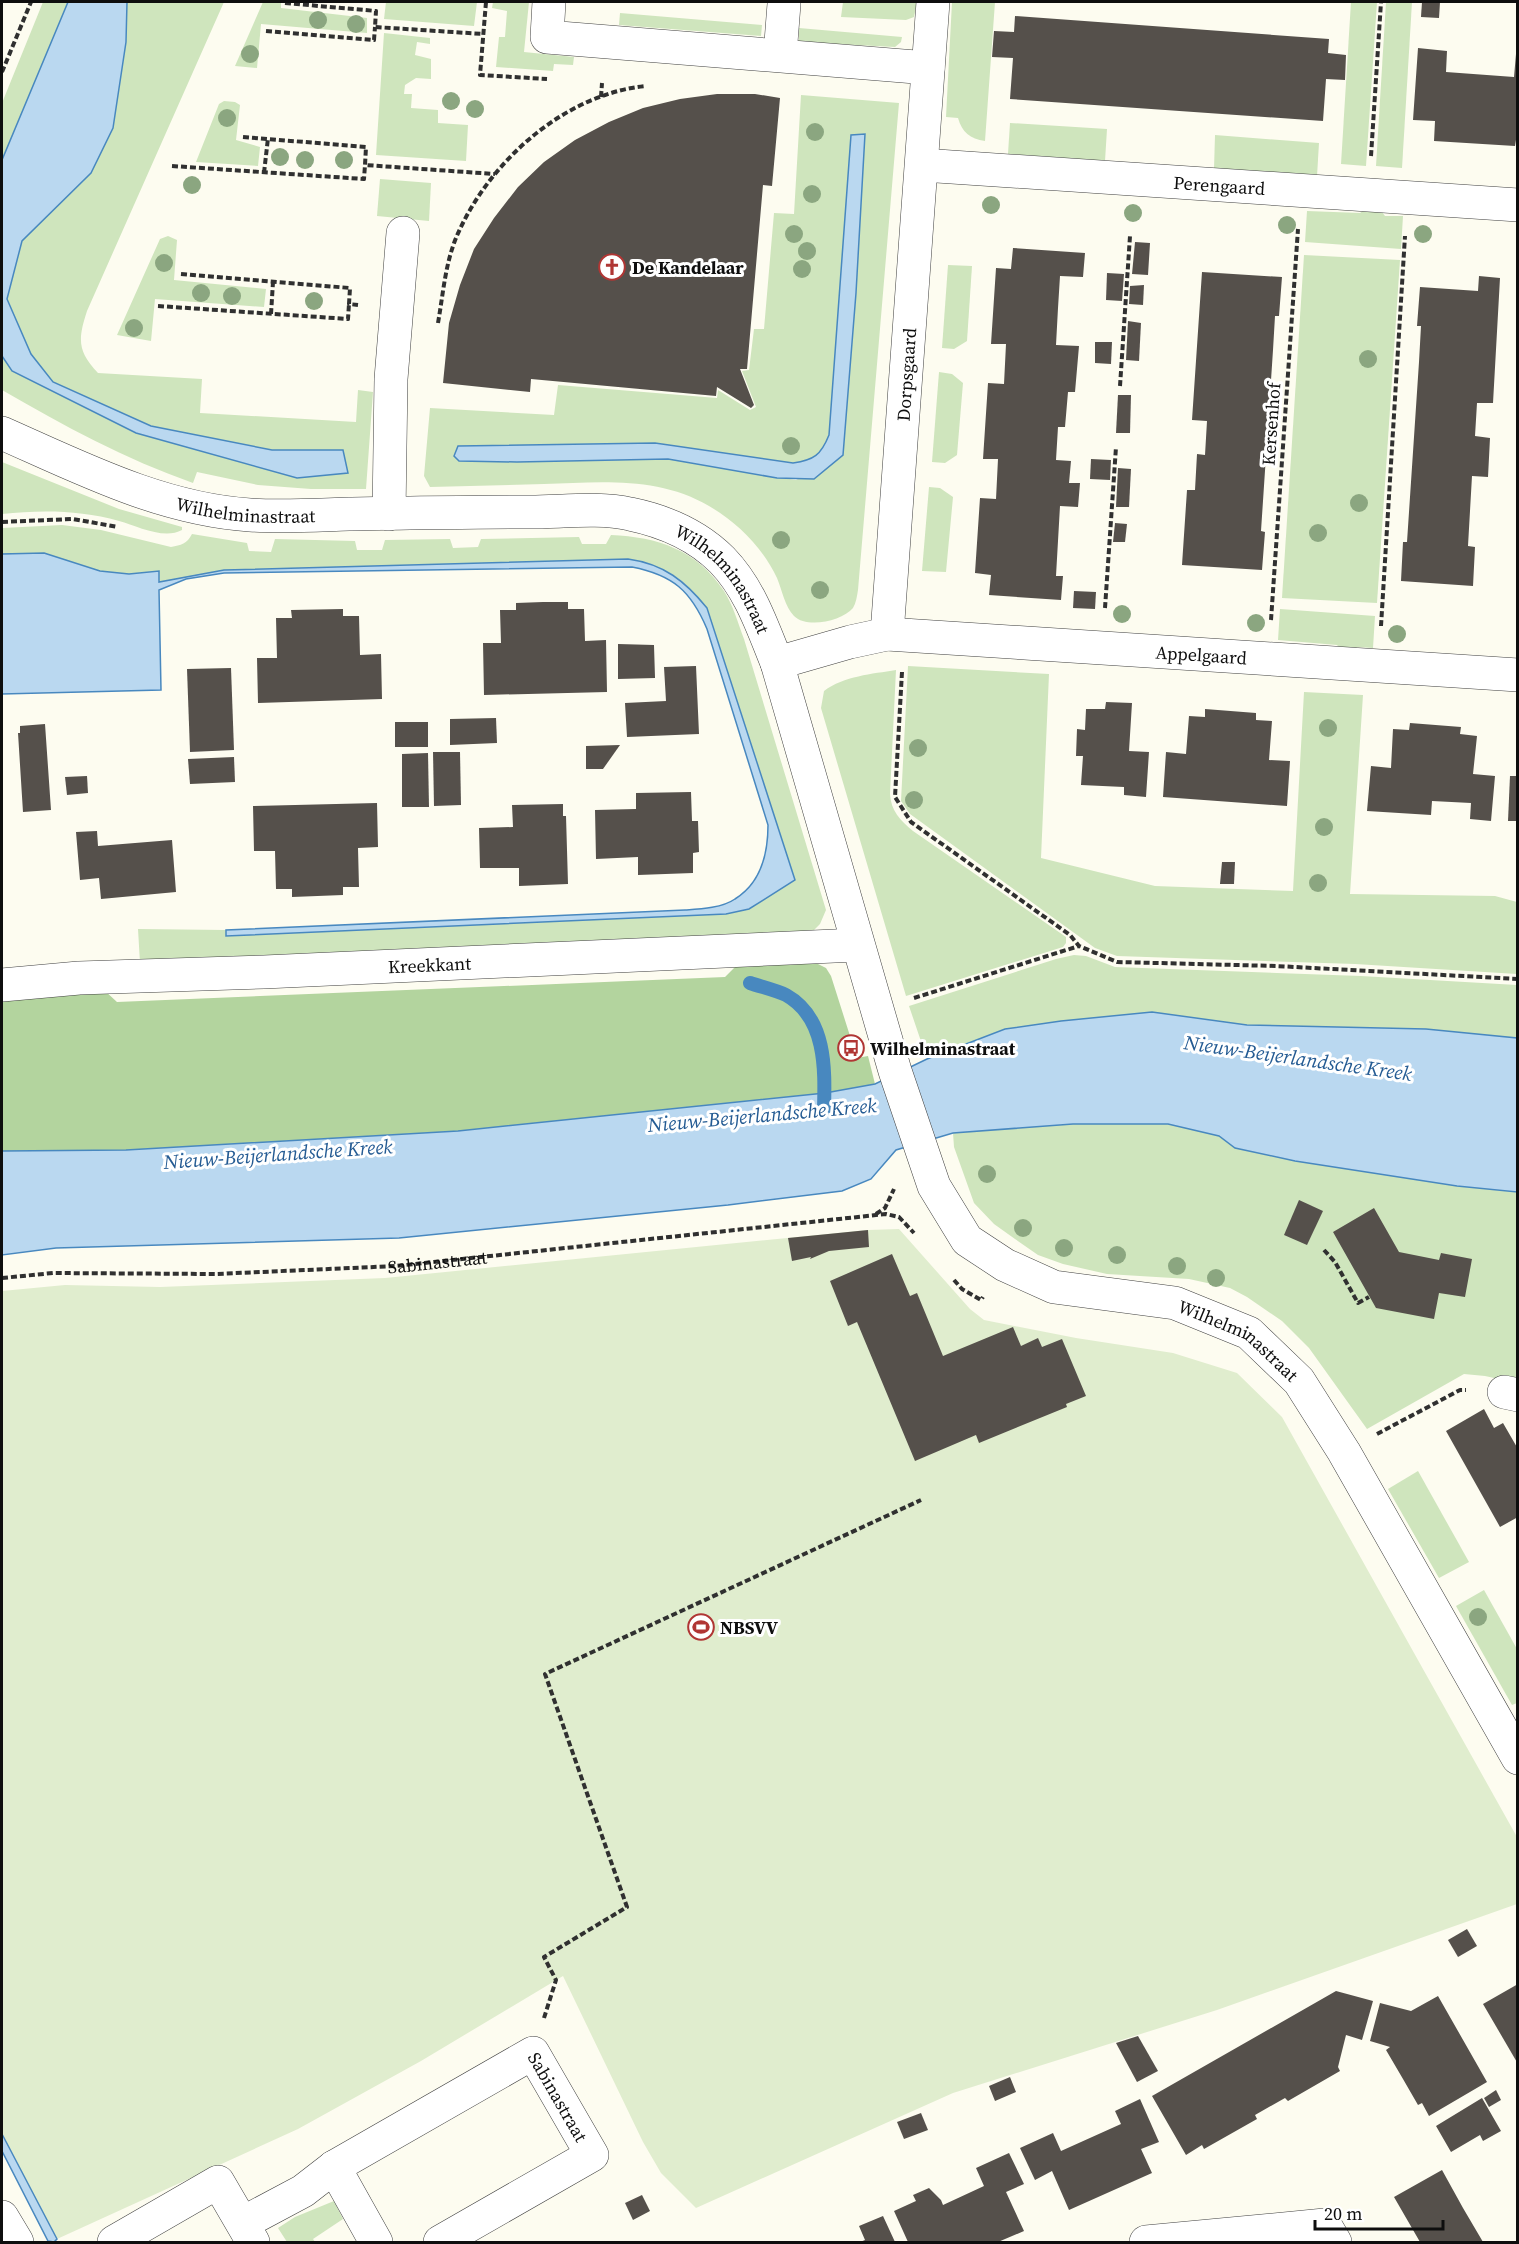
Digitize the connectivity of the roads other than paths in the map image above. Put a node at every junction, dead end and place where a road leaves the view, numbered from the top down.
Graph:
1 (549, 2) edge
2 (933, 2) edge
3 (784, 4) dead end
4 (780, 55) junction
5 (928, 68) junction
6 (922, 165) junction
7 (1518, 205) edge
8 (404, 233) dead end
9 (2, 432) edge
10 (389, 514) junction
11 (896, 635) junction
12 (777, 663) junction
13 (1518, 675) edge
14 (857, 945) junction
15 (2, 985) edge
16 (1518, 1758) edge
17 (334, 2167) junction
18 (2, 2217) edge
19 (248, 2233) edge
20 (17, 2242) edge
21 (114, 2242) edge
22 (376, 2242) edge
23 (440, 2242) edge
24 (1146, 2242) edge
25 (1335, 2242) edge

1 - 4 street
2 - 5 street, Dorpsgaard
3 - 4 street
4 - 5 street
5 - 6 street, Dorpsgaard
6 - 7 street, Perengaard
6 - 11 street, Dorpsgaard
8 - 10 street
9 - 10 street, Wilhelminastraat
10 - 12 street, Wilhelminastraat
11 - 12 street
11 - 13 street, Appelgaard
12 - 14 street, Wilhelminastraat
14 - 15 street, Kreekkant
14 - 16 street, Wilhelminastraat
17 - 19 street, Sabinastraat
17 - 22 street
17 - 23 street, Sabinastraat
18 - 20 street
19 - 21 street, Sabinastraat
24 - 25 street

